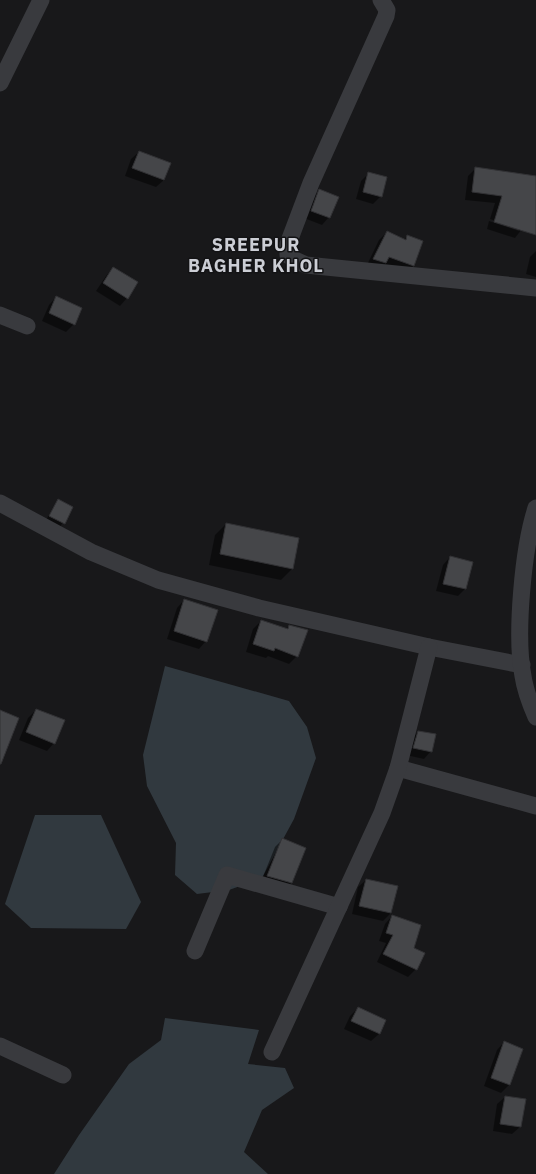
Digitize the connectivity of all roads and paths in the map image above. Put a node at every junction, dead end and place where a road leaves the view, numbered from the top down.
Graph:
1 (41, 0) edge
2 (381, 0) edge
3 (0, 83) edge
4 (536, 288) edge
5 (0, 315) edge
6 (27, 326) dead end
7 (0, 503) edge
8 (536, 508) edge
9 (528, 644) edge
10 (429, 647) junction
11 (522, 665) junction
12 (536, 717) edge
13 (398, 768) junction
14 (536, 806) edge
15 (339, 907) junction
16 (195, 951) dead end
17 (0, 1046) edge
18 (272, 1052) dead end
19 (62, 1075) dead end

1 - 3 street
2 - 4 street
5 - 6 street
7 - 10 street
8 - 9 street
9 - 11 street
10 - 11 street
10 - 13 street
11 - 12 street
13 - 14 street
13 - 15 street
15 - 16 street
15 - 18 street
17 - 19 street

